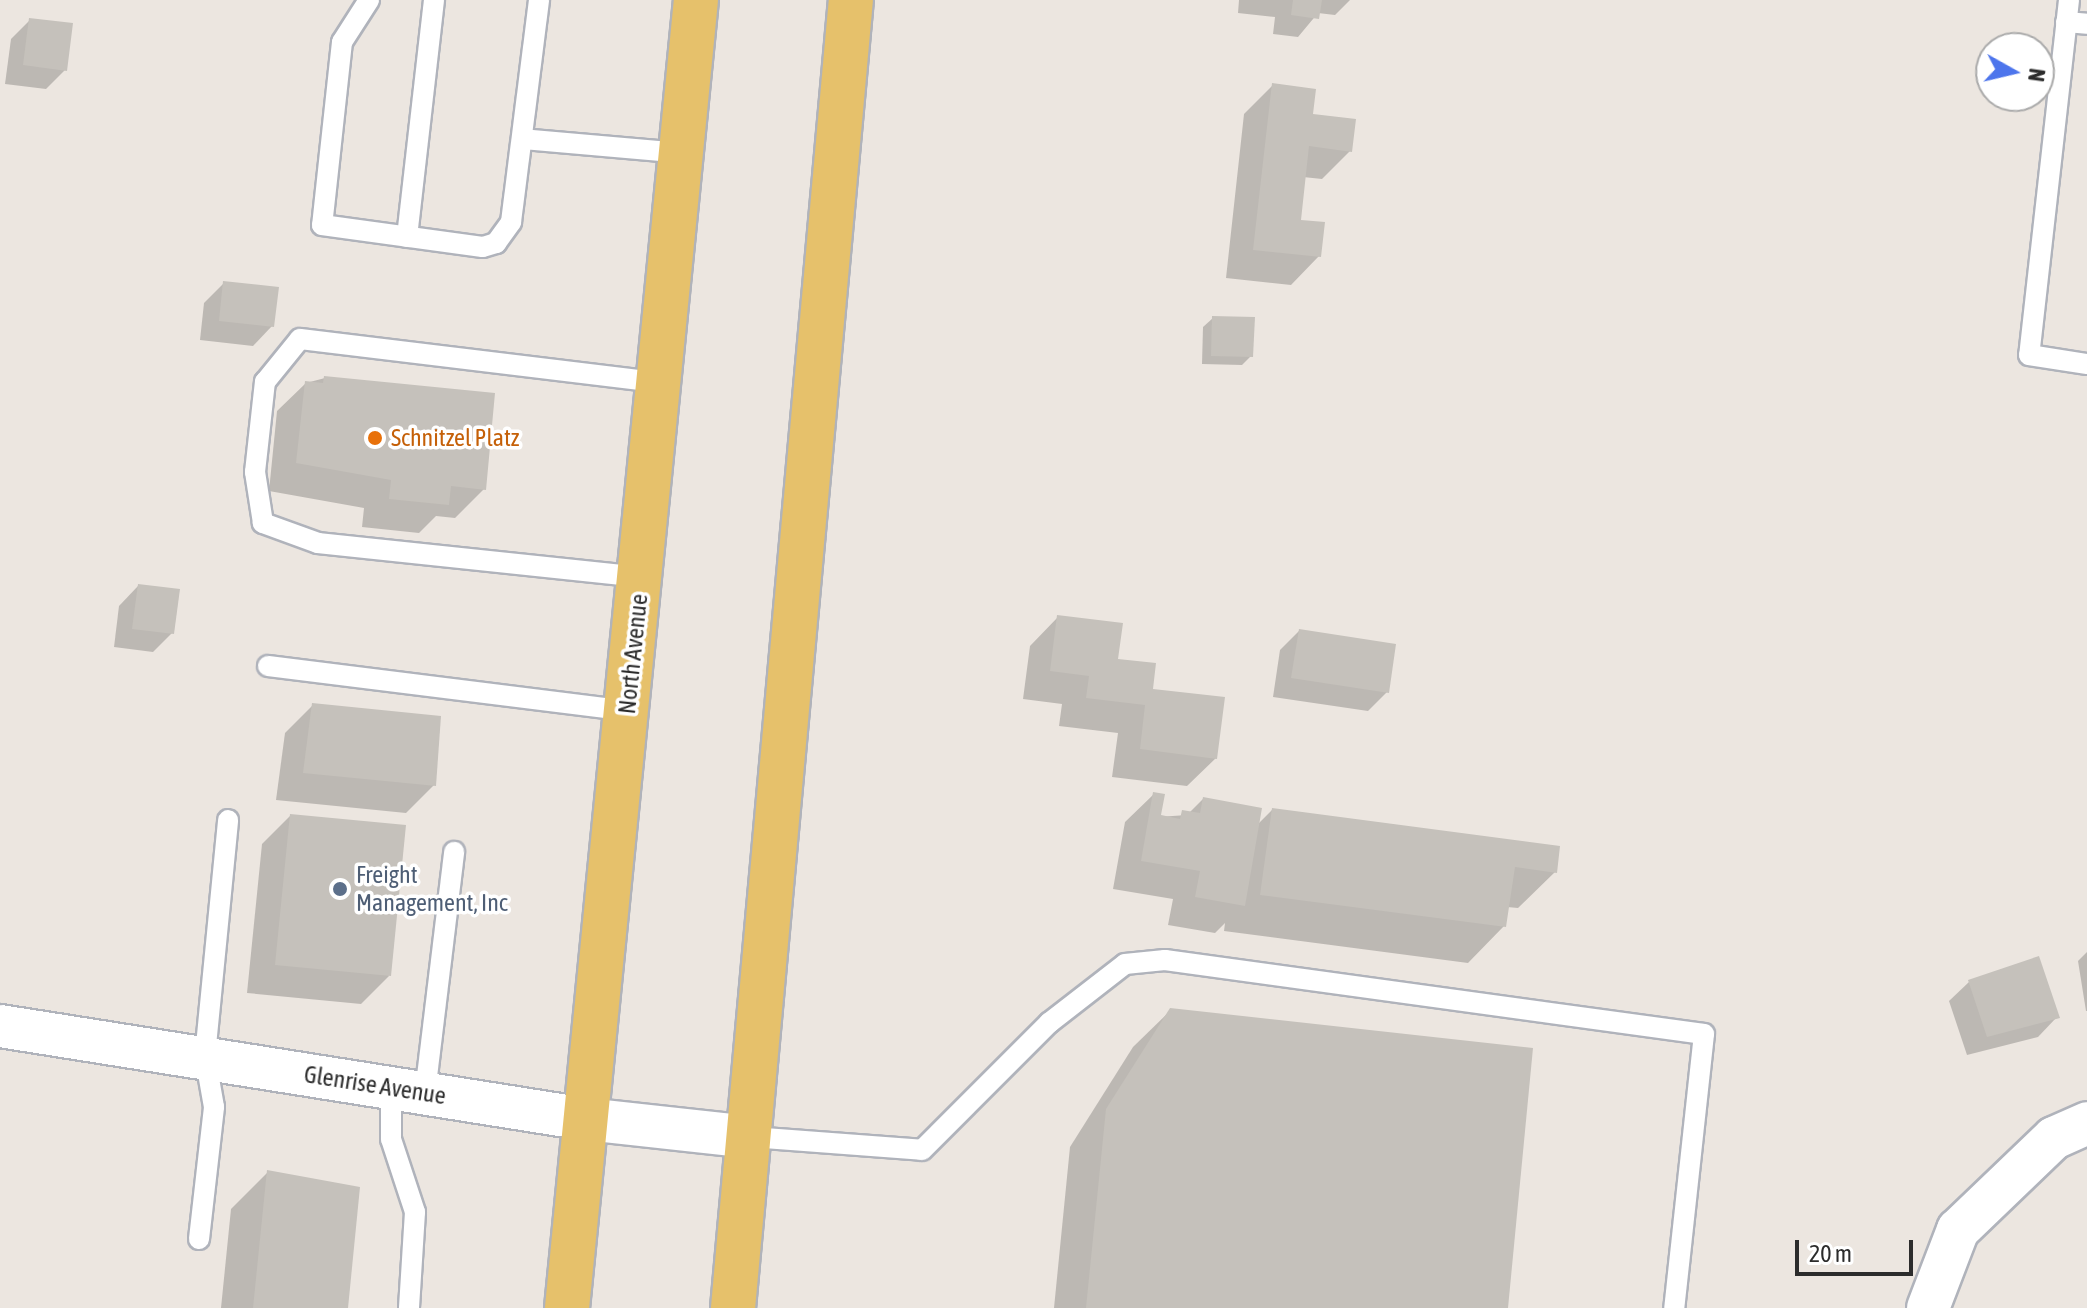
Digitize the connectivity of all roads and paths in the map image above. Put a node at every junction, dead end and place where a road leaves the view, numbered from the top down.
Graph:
1 (369, 0) edge
2 (434, 0) edge
3 (539, 0) edge
4 (696, 0) edge
5 (851, 0) edge
6 (2069, 0) edge
7 (2066, 22) junction
8 (2087, 24) edge
9 (522, 139) junction
10 (682, 153) junction
11 (407, 237) junction
12 (2087, 364) edge
13 (661, 383) junction
14 (641, 577) junction
15 (268, 666) dead end
16 (628, 711) junction
17 (228, 820) dead end
18 (454, 852) dead end
19 (0, 1026) edge
20 (205, 1056) junction
21 (408, 1090) junction
22 (585, 1119) junction
23 (2087, 1123) edge
24 (751, 1137) junction
25 (199, 1239) dead end
26 (1932, 1292) edge
27 (409, 1308) edge
28 (567, 1308) edge
29 (733, 1308) edge
30 (1674, 1308) edge

1 - 11 lane
2 - 11 lane
3 - 9 lane
4 - 10 main road, North Avenue
5 - 24 main road
6 - 7 lane
7 - 8 lane
7 - 12 lane
9 - 10 lane
9 - 11 lane
10 - 13 main road, North Avenue
13 - 14 main road, North Avenue
13 - 14 lane
14 - 16 main road, North Avenue
15 - 16 lane
16 - 22 main road, North Avenue
17 - 20 lane
18 - 21 lane
19 - 20 street, Glenrise Avenue
20 - 21 street, Glenrise Avenue
20 - 25 lane
21 - 22 street, Glenrise Avenue
21 - 27 lane
22 - 24 street, Glenrise Avenue
22 - 28 main road, North Avenue
23 - 26 street
24 - 29 main road
24 - 30 lane

